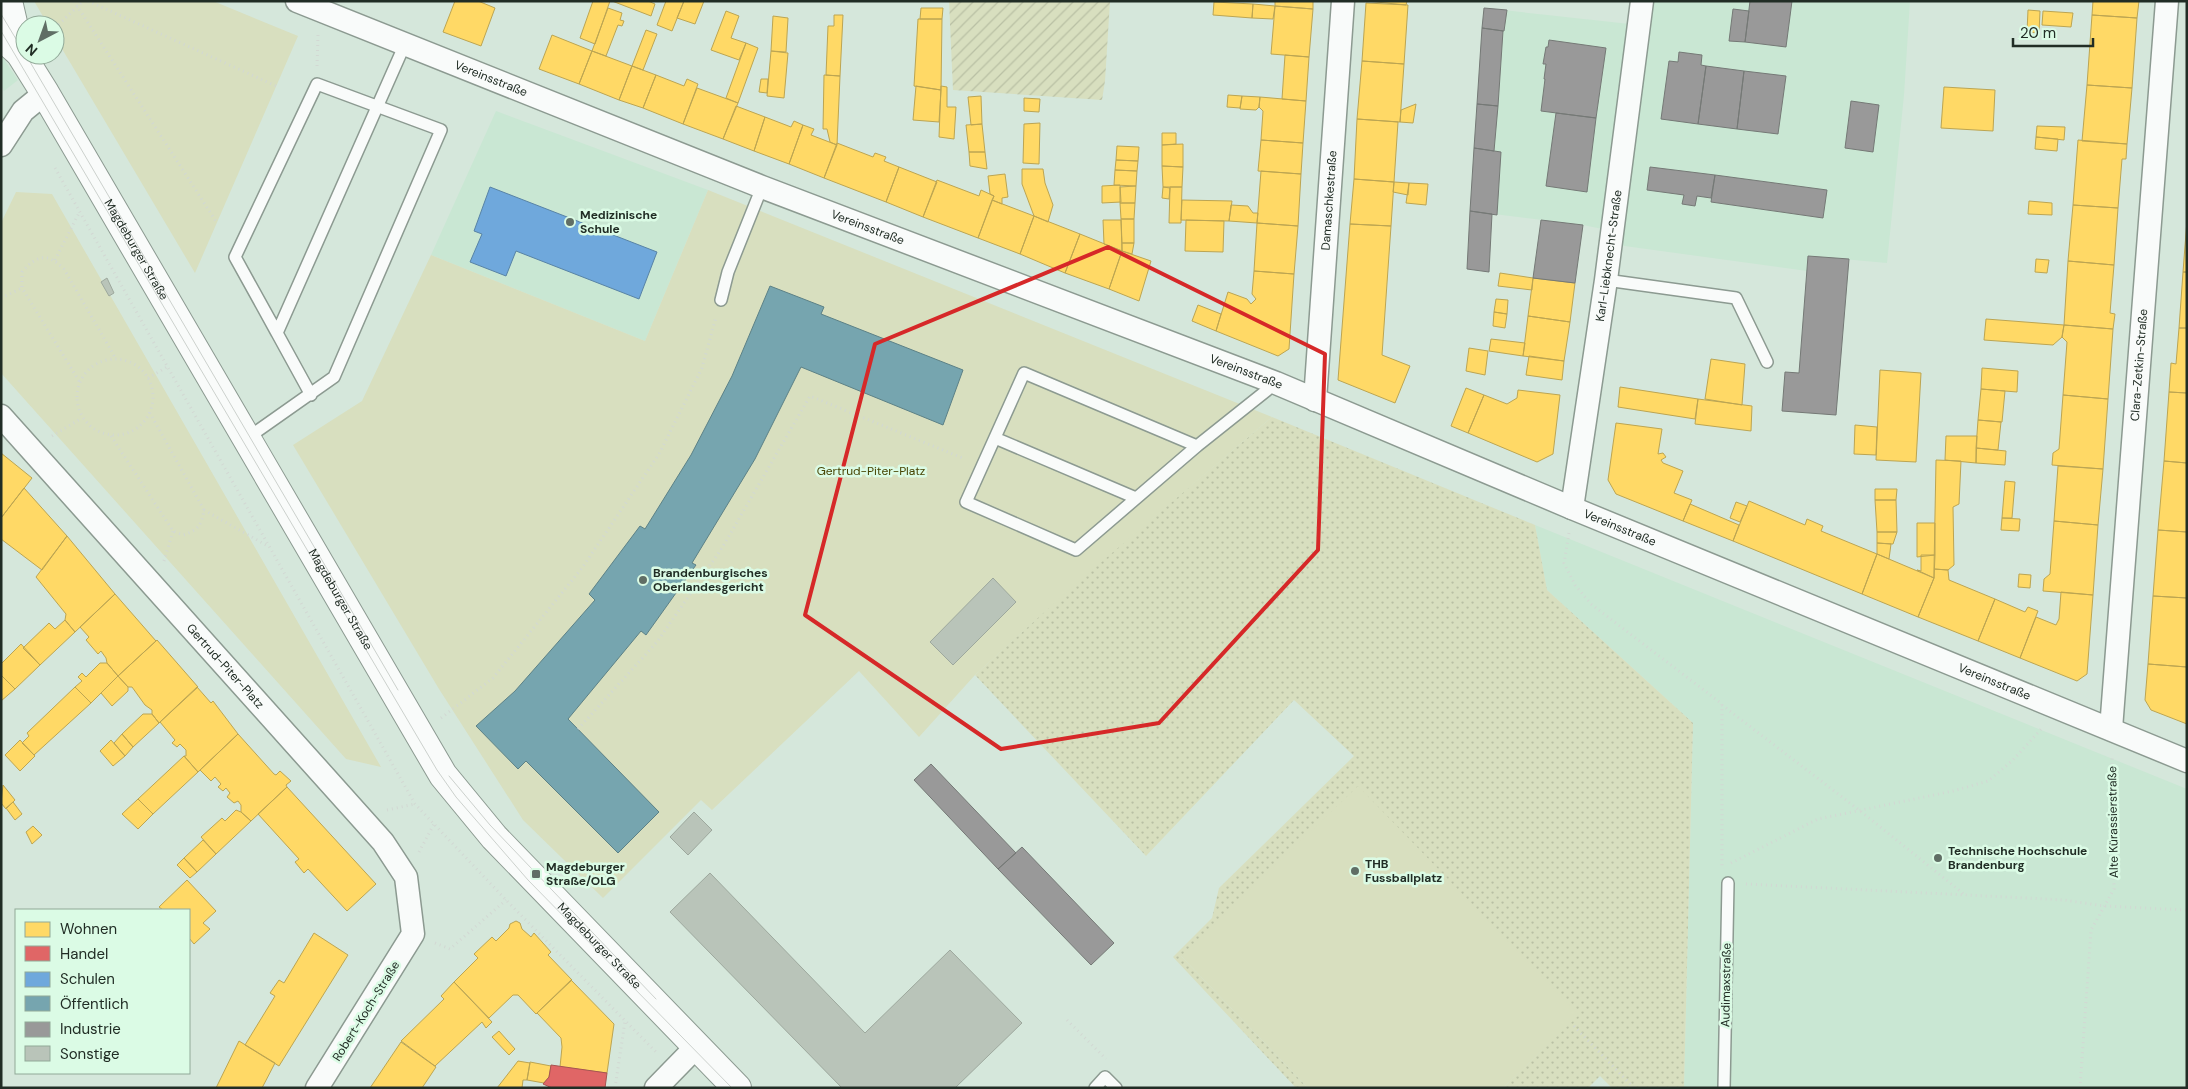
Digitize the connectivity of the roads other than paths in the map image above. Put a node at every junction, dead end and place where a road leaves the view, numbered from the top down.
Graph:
1 (8, 1) edge
2 (296, 1) edge
3 (1343, 1) edge
4 (1642, 1) edge
5 (2167, 1) edge
6 (11, 44) edge
7 (405, 44) junction
8 (45, 93) junction
9 (379, 106) junction
10 (1, 145) edge
11 (762, 187) junction
12 (1606, 280) junction
13 (721, 300) road end
14 (278, 333) junction
15 (1768, 362) dead end
16 (1276, 383) junction
17 (311, 395) junction
18 (1315, 400) junction
19 (1, 416) edge
20 (995, 438) junction
21 (246, 439) junction
22 (1197, 446) junction
23 (1136, 498) junction
24 (1572, 508) junction
25 (2111, 729) junction
26 (2187, 761) edge
27 (1728, 883) road end
28 (413, 934) joint
29 (697, 1046) junction
30 (317, 1088) edge
31 (656, 1088) edge
32 (737, 1088) edge
33 (1095, 1088) edge
34 (1116, 1088) edge
35 (1724, 1088) edge

1 - 6 street, Magdeburger Straße
2 - 7 street, Vereinsstraße
3 - 18 street, Damaschkestraße
4 - 12 street, Karl-Liebknecht-Straße
5 - 25 street, Clara-Zetkin-Straße
6 - 8 street, Magdeburger Straße
7 - 9 lane
7 - 11 street, Vereinsstraße
8 - 10 street
8 - 21 street, Magdeburger Straße
9 - 14 lane
9 - 14 lane
9 - 17 lane
11 - 13 lane
11 - 16 street, Vereinsstraße
12 - 15 lane
12 - 24 street, Karl-Liebknecht-Straße
14 - 17 lane
16 - 18 street, Vereinsstraße
16 - 22 lane
17 - 21 lane
18 - 24 street, Vereinsstraße
19 - 28 street, Gertrud-Piter-Platz
20 - 22 lane
20 - 23 lane
20 - 23 lane
21 - 29 street, Magdeburger Straße
22 - 23 lane
24 - 25 street, Vereinsstraße
25 - 26 street, Vereinsstraße
27 - 35 lane, Audimaxstraße
28 - 30 street, Robert-Koch-Straße
29 - 31 street
29 - 32 street, Magdeburger Straße
33 - 34 lane

